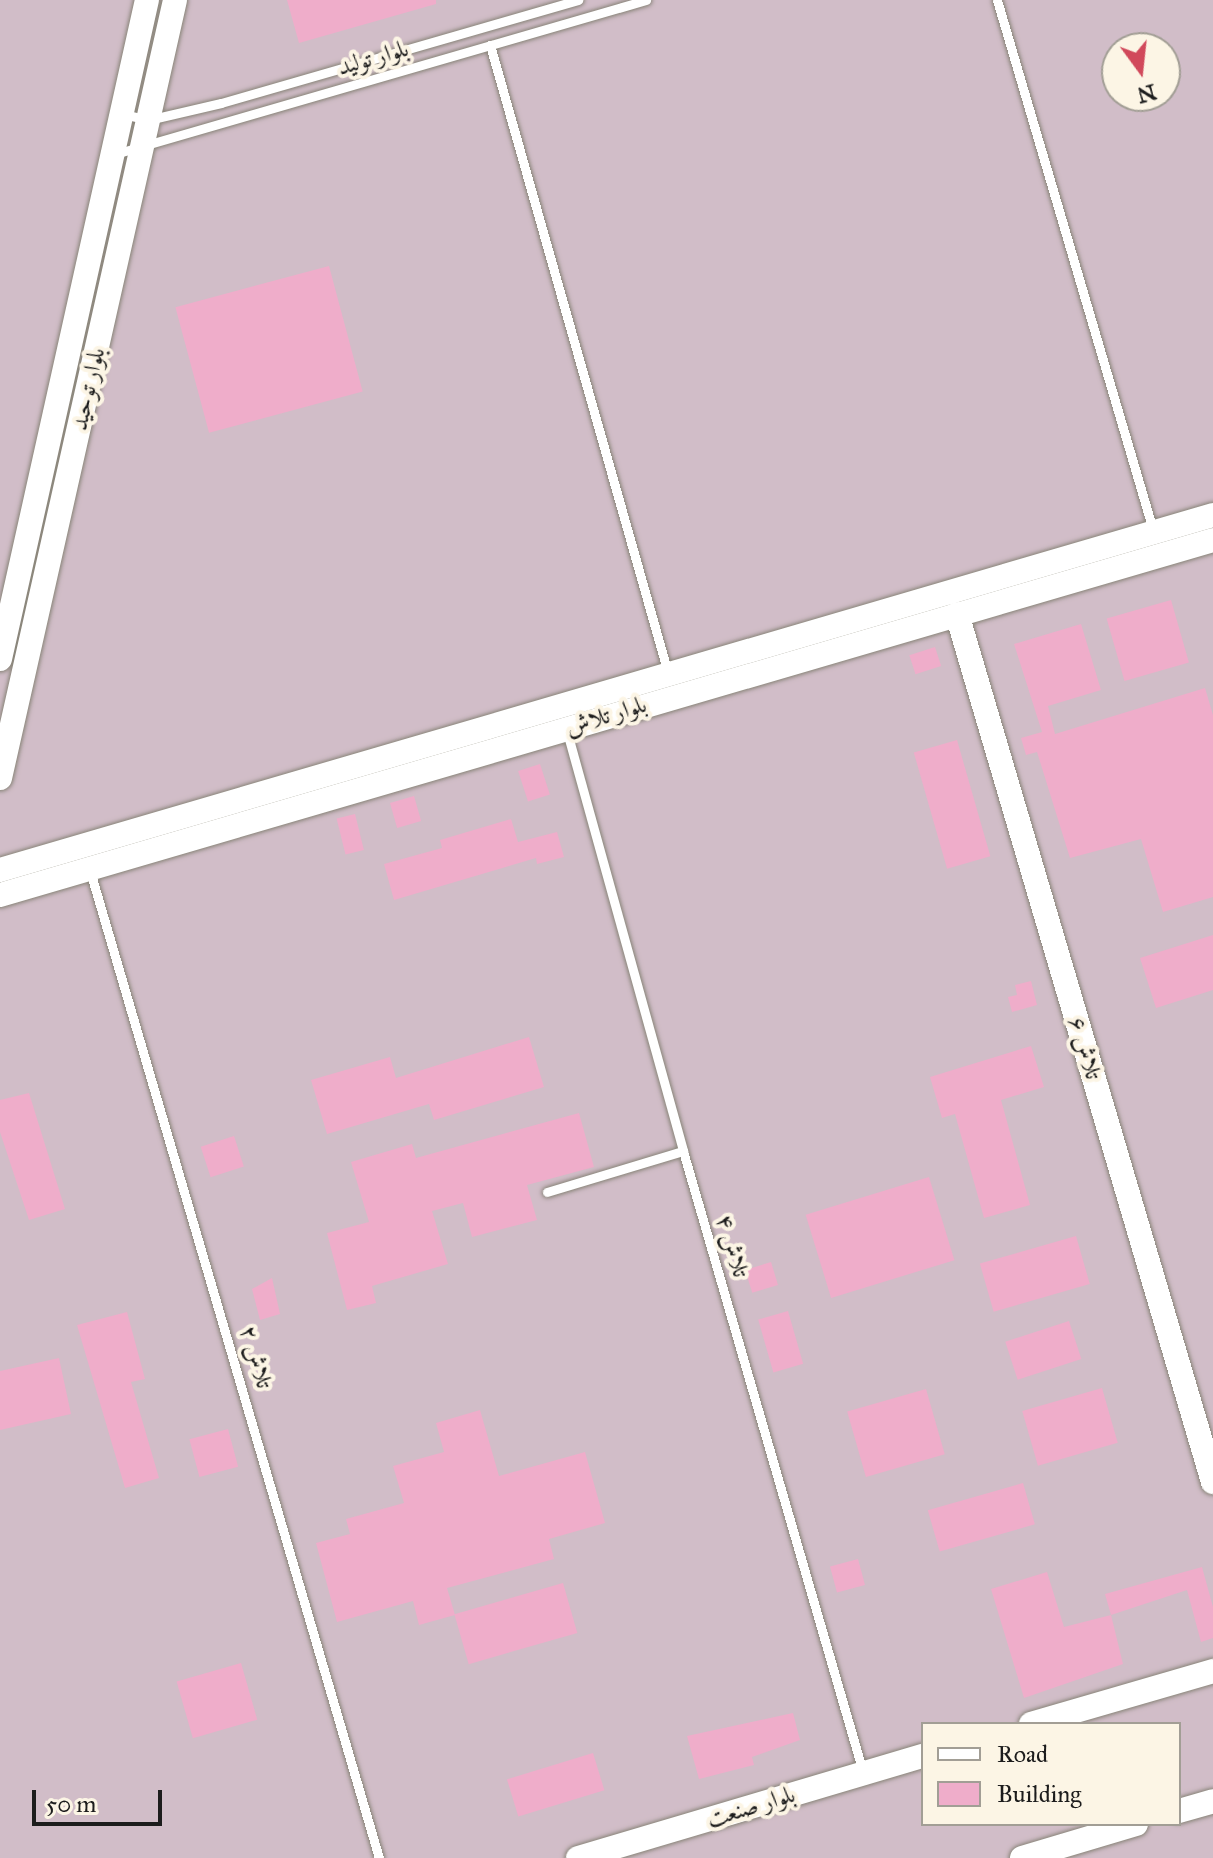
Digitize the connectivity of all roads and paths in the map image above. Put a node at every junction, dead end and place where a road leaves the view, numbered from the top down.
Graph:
1 (147, 0) edge
2 (175, 0) edge
3 (578, 0) edge
4 (646, 0) edge
5 (997, 0) edge
6 (555, 7) junction
7 (560, 25) junction
8 (490, 45) junction
9 (388, 55) junction
10 (394, 73) junction
11 (121, 114) junction
12 (148, 120) junction
13 (142, 146) junction
14 (111, 155) junction
15 (1213, 515) edge
16 (1154, 532) junction
17 (1213, 540) edge
18 (6, 609) edge
19 (38, 614) junction
20 (957, 614) junction
21 (0, 659) edge
22 (672, 685) junction
23 (563, 717) junction
24 (0, 778) edge
25 (89, 869) junction
26 (9, 880) edge
27 (683, 1151) junction
28 (547, 1192) dead end
29 (1213, 1482) edge
30 (1213, 1671) edge
31 (1038, 1722) edge
32 (921, 1757) edge
33 (864, 1773) junction
34 (1213, 1801) edge
35 (1181, 1810) edge
36 (1129, 1826) edge
37 (379, 1858) edge
38 (578, 1858) edge
39 (1022, 1858) edge

1 - 11 street, بلوار توحید
2 - 12 street, بلوار توحید
3 - 6 lane, بلوار تولید
4 - 7 lane, بلوار تولید
5 - 16 lane
6 - 7 lane
6 - 9 lane, بلوار تولید
7 - 8 lane, بلوار تولید
8 - 10 lane, بلوار تولید
8 - 22 lane
9 - 10 lane
9 - 12 lane, بلوار تولید
10 - 13 lane, بلوار تولید
11 - 12 lane, بلوار تولید
11 - 14 street, بلوار توحید
12 - 13 street, بلوار توحید
13 - 14 lane, بلوار تولید
13 - 19 street, بلوار توحید
14 - 18 street, بلوار توحید
15 - 16 street, بلوار تلاش
16 - 22 street, بلوار تلاش
17 - 20 street, بلوار تلاش
18 - 19 lane
18 - 21 street, بلوار توحید
19 - 24 street, بلوار توحید
20 - 22 street, بلوار تلاش
20 - 29 street, تلاش ۶
22 - 23 street, بلوار تلاش
23 - 25 street, بلوار تلاش
23 - 26 street, بلوار تلاش
23 - 27 lane, تلاش ۴
25 - 26 street, بلوار تلاش
25 - 37 lane, تلاش ۲
27 - 28 lane
27 - 33 lane, تلاش ۴
30 - 31 street
32 - 33 street, بلوار صنعت
33 - 38 street, بلوار صنعت
34 - 35 street
36 - 39 street

